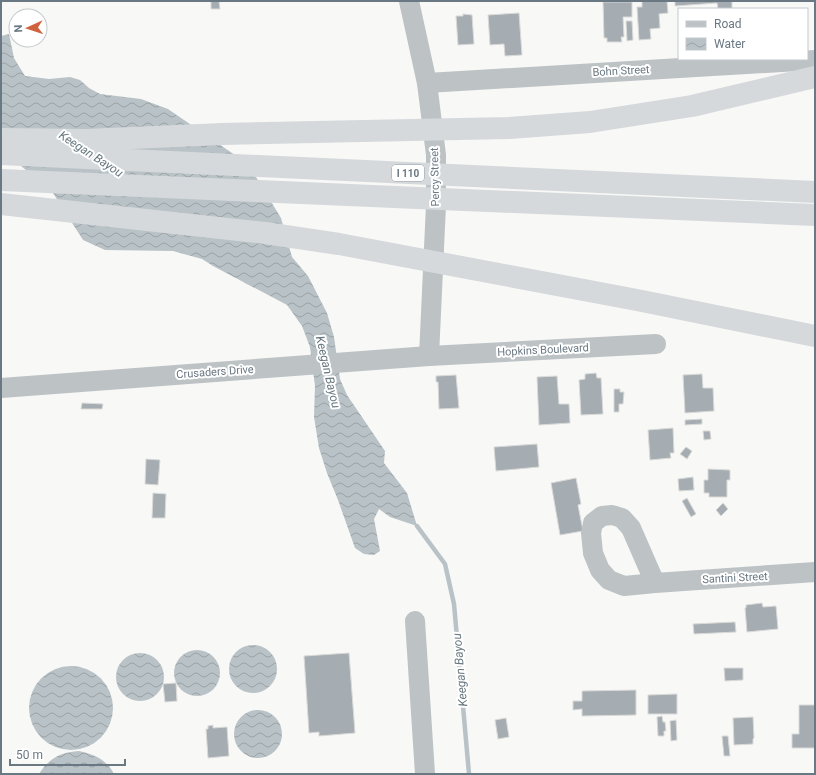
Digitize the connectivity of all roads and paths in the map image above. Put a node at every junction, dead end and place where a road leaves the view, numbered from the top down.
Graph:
1 (409, 1) edge
2 (815, 60) edge
3 (815, 77) edge
4 (427, 83) junction
5 (1, 139) edge
6 (1, 154) edge
7 (1, 180) edge
8 (815, 192) edge
9 (1, 204) edge
10 (815, 216) edge
11 (815, 336) edge
12 (656, 344) dead end
13 (429, 356) junction
14 (1, 388) edge
15 (815, 572) edge
16 (656, 583) dead end
17 (415, 621) dead end
18 (425, 774) edge

1 - 4 street, Percy Street
2 - 4 street, Bohn Street
3 - 5 highway
4 - 13 street, Percy Street
6 - 8 highway, I 110
7 - 10 highway, I 110
9 - 11 highway
12 - 13 street, Hopkins Boulevard
13 - 14 street, Crusaders Drive
15 - 16 street, Santini Street
17 - 18 street

